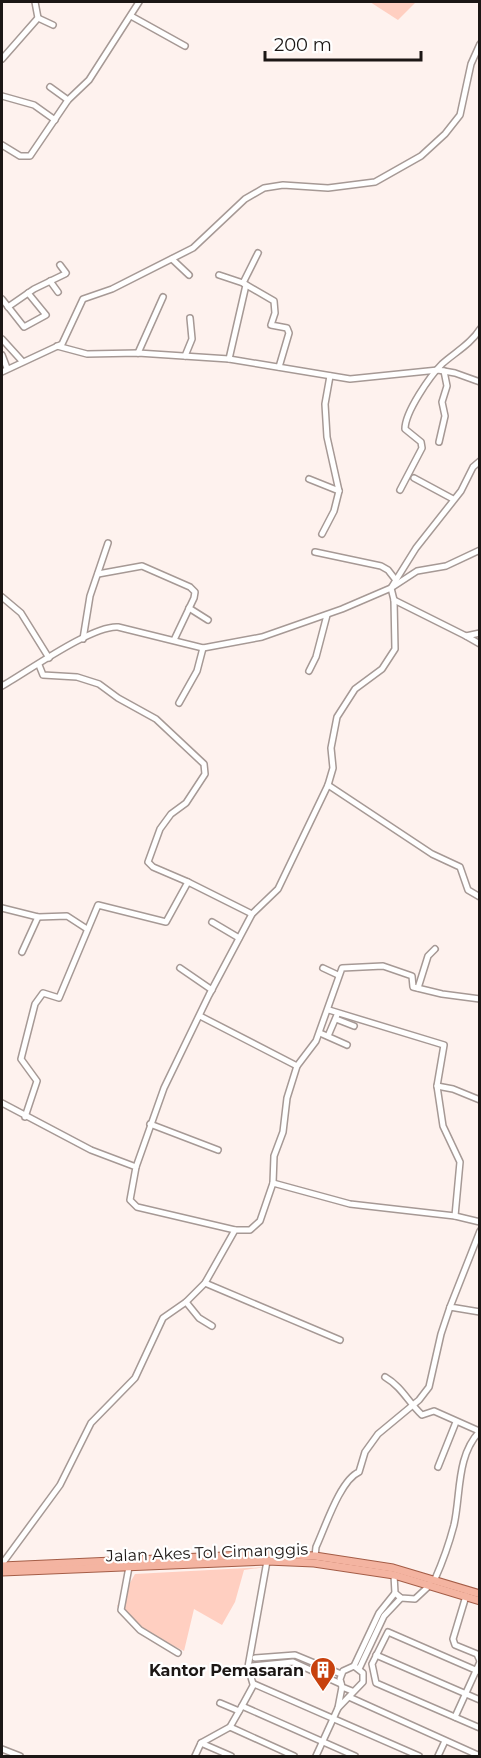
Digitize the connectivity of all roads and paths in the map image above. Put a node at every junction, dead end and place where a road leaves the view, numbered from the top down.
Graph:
1 (34, 2) edge
2 (139, 2) edge
3 (131, 16) junction
4 (38, 18) junction
5 (53, 24) dead end
6 (480, 44) edge
7 (185, 46) dead end
8 (2, 59) edge
9 (50, 87) dead end
10 (2, 96) edge
11 (68, 100) junction
12 (55, 120) junction
13 (2, 145) edge
14 (258, 253) dead end
15 (172, 259) junction
16 (60, 265) dead end
17 (189, 275) dead end
18 (219, 275) dead end
19 (50, 281) junction
20 (244, 284) junction
21 (58, 292) dead end
22 (28, 293) junction
23 (163, 297) dead end
24 (2, 299) edge
25 (8, 307) junction
26 (190, 318) dead end
27 (480, 329) edge
28 (2, 339) edge
29 (57, 346) junction
30 (9, 349) junction
31 (138, 353) junction
32 (2, 354) edge
33 (185, 356) junction
34 (229, 359) junction
35 (22, 361) junction
36 (279, 367) junction
37 (7, 368) junction
38 (441, 370) junction
39 (2, 372) edge
40 (330, 376) junction
41 (480, 382) edge
42 (439, 442) dead end
43 (480, 461) edge
44 (414, 478) dead end
45 (309, 479) dead end
46 (400, 490) dead end
47 (339, 491) junction
48 (453, 499) junction
49 (322, 534) dead end
50 (108, 543) dead end
51 (480, 550) edge
52 (315, 552) dead end
53 (98, 574) junction
54 (395, 579) junction
55 (391, 588) junction
56 (2, 597) edge
57 (394, 600) junction
58 (189, 608) junction
59 (327, 615) junction
60 (208, 620) dead end
61 (480, 633) edge
62 (466, 636) junction
63 (83, 639) junction
64 (174, 640) junction
65 (480, 644) edge
66 (203, 648) junction
67 (49, 658) junction
68 (39, 665) junction
69 (309, 671) dead end
70 (2, 686) edge
71 (179, 703) dead end
72 (328, 785) junction
73 (188, 882) junction
74 (480, 897) edge
75 (2, 908) edge
76 (252, 914) junction
77 (38, 917) junction
78 (212, 922) dead end
79 (87, 928) junction
80 (239, 938) junction
81 (435, 949) dead end
82 (22, 952) dead end
83 (180, 968) dead end
84 (323, 968) dead end
85 (338, 975) junction
86 (418, 988) junction
87 (212, 990) junction
88 (480, 999) edge
89 (329, 1010) junction
90 (200, 1016) junction
91 (354, 1026) dead end
92 (320, 1033) junction
93 (328, 1036) junction
94 (347, 1045) dead end
95 (297, 1066) junction
96 (437, 1086) junction
97 (480, 1100) edge
98 (2, 1103) edge
99 (25, 1117) junction
100 (150, 1124) junction
101 (218, 1150) dead end
102 (136, 1167) junction
103 (273, 1183) junction
104 (455, 1216) junction
105 (480, 1222) edge
106 (235, 1230) junction
107 (480, 1231) edge
108 (205, 1283) junction
109 (186, 1302) junction
110 (450, 1307) junction
111 (480, 1312) edge
112 (212, 1326) dead end
113 (339, 1340) dead end
114 (385, 1377) dead end
115 (412, 1406) junction
116 (456, 1422) junction
117 (479, 1431) edge
118 (438, 1467) dead end
119 (314, 1559) junction
120 (267, 1561) junction
121 (2, 1565) edge
122 (129, 1567) junction
123 (2, 1572) edge
124 (394, 1575) junction
125 (432, 1582) junction
126 (395, 1593) junction
127 (463, 1593) junction
128 (480, 1594) edge
129 (401, 1598) junction
130 (480, 1601) edge
131 (178, 1653) dead end
132 (295, 1655) junction
133 (376, 1655) junction
134 (255, 1658) dead end
135 (293, 1662) junction
136 (480, 1662) edge
137 (252, 1666) dead end
138 (357, 1668) junction
139 (478, 1671) edge
140 (341, 1674) junction
141 (374, 1677) junction
142 (363, 1678) junction
143 (253, 1684) junction
144 (341, 1685) junction
145 (351, 1694) junction
146 (465, 1694) junction
147 (480, 1700) edge
148 (220, 1702) dead end
149 (338, 1708) junction
150 (240, 1709) junction
151 (455, 1717) junction
152 (333, 1718) junction
153 (230, 1727) junction
154 (480, 1728) edge
155 (445, 1741) junction
156 (201, 1743) junction
157 (323, 1743) junction
158 (2, 1749) edge
159 (20, 1756) edge
160 (195, 1756) edge
161 (231, 1756) edge
162 (294, 1756) edge
163 (316, 1756) edge
164 (354, 1756) edge
165 (419, 1756) edge
166 (438, 1756) edge
167 (480, 1756) edge

1 - 4 street
2 - 3 street
3 - 7 street
3 - 11 street
4 - 5 street
4 - 8 street
6 - 15 street
9 - 11 street
10 - 12 street
11 - 12 street
12 - 13 street
14 - 20 street
15 - 17 street
15 - 29 street
16 - 19 street
18 - 20 street
19 - 21 street
19 - 22 street
20 - 34 street
20 - 36 street
22 - 25 street
22 - 25 street
23 - 31 street
24 - 25 street
26 - 33 street
27 - 38 street
28 - 30 street
29 - 31 street
29 - 35 street
30 - 32 street
30 - 35 street
31 - 33 street
32 - 37 street
33 - 34 street
34 - 36 street
35 - 37 street
36 - 40 street
37 - 39 street
38 - 40 street
38 - 41 street
38 - 42 street
38 - 46 street
40 - 47 street
43 - 48 street
44 - 48 street
45 - 47 street
47 - 49 street
48 - 54 street
50 - 53 street
51 - 55 street
52 - 54 street
53 - 58 street
53 - 63 street
54 - 55 street
55 - 57 street
55 - 59 street
56 - 67 street
57 - 62 street
57 - 72 street
58 - 60 street
58 - 64 street
59 - 66 street
59 - 69 street
61 - 62 street
62 - 65 street
63 - 64 street
63 - 67 street
64 - 66 street
66 - 71 street
67 - 68 street
68 - 70 street
68 - 73 street
72 - 74 street
72 - 76 street
73 - 76 street
73 - 79 street
75 - 77 street
76 - 80 street
77 - 79 street
77 - 82 street
78 - 80 street
79 - 99 street
80 - 87 street
81 - 86 street
83 - 87 street
84 - 85 street
85 - 86 street
85 - 89 street
86 - 88 street
87 - 90 street
89 - 92 street
89 - 96 street
90 - 95 street
90 - 100 street
91 - 93 street
92 - 93 street
92 - 95 street
93 - 94 street
95 - 103 street
96 - 97 street
96 - 104 street
98 - 99 street
99 - 102 street
100 - 101 street
100 - 102 street
102 - 106 street
103 - 104 street
103 - 106 street
104 - 105 street
106 - 108 street
107 - 110 street
108 - 109 street
108 - 113 street
109 - 112 street
109 - 121 street
110 - 111 street
110 - 115 street
114 - 115 street
115 - 116 street
115 - 119 street
116 - 117 street
116 - 118 street
117 - 125 street
119 - 120 main road, Jalan Akes Tol Cimanggis
119 - 121 main road
119 - 124 main road, Jalan Akes Tol Cimanggis
119 - 125 main road
120 - 122 main road, Jalan Akes Tol Cimanggis
120 - 143 street
122 - 123 main road, Jalan Akes Tol Cimanggis
122 - 131 street
124 - 125 main road, Jalan Akes Tol Cimanggis
124 - 126 street
125 - 127 main road
125 - 129 street
126 - 129 street
126 - 138 street
127 - 128 main road
127 - 130 main road
127 - 136 street
129 - 138 street
132 - 134 street
132 - 135 street
132 - 140 street
133 - 139 street
133 - 141 street
133 - 146 street
135 - 137 street
135 - 144 street
136 - 139 street
138 - 140 street
138 - 142 street
139 - 146 street
140 - 144 street
141 - 142 street
141 - 151 street
142 - 145 street
143 - 150 street
143 - 152 street
144 - 145 street
144 - 149 street
145 - 149 street
145 - 155 street
146 - 147 street
146 - 151 street
148 - 150 street
149 - 152 street
150 - 153 street
150 - 157 street
151 - 154 street
152 - 157 street
152 - 165 street
153 - 156 street
153 - 162 street
155 - 166 street
155 - 167 street
156 - 160 street
156 - 161 street
157 - 163 street
157 - 164 street
158 - 159 street

